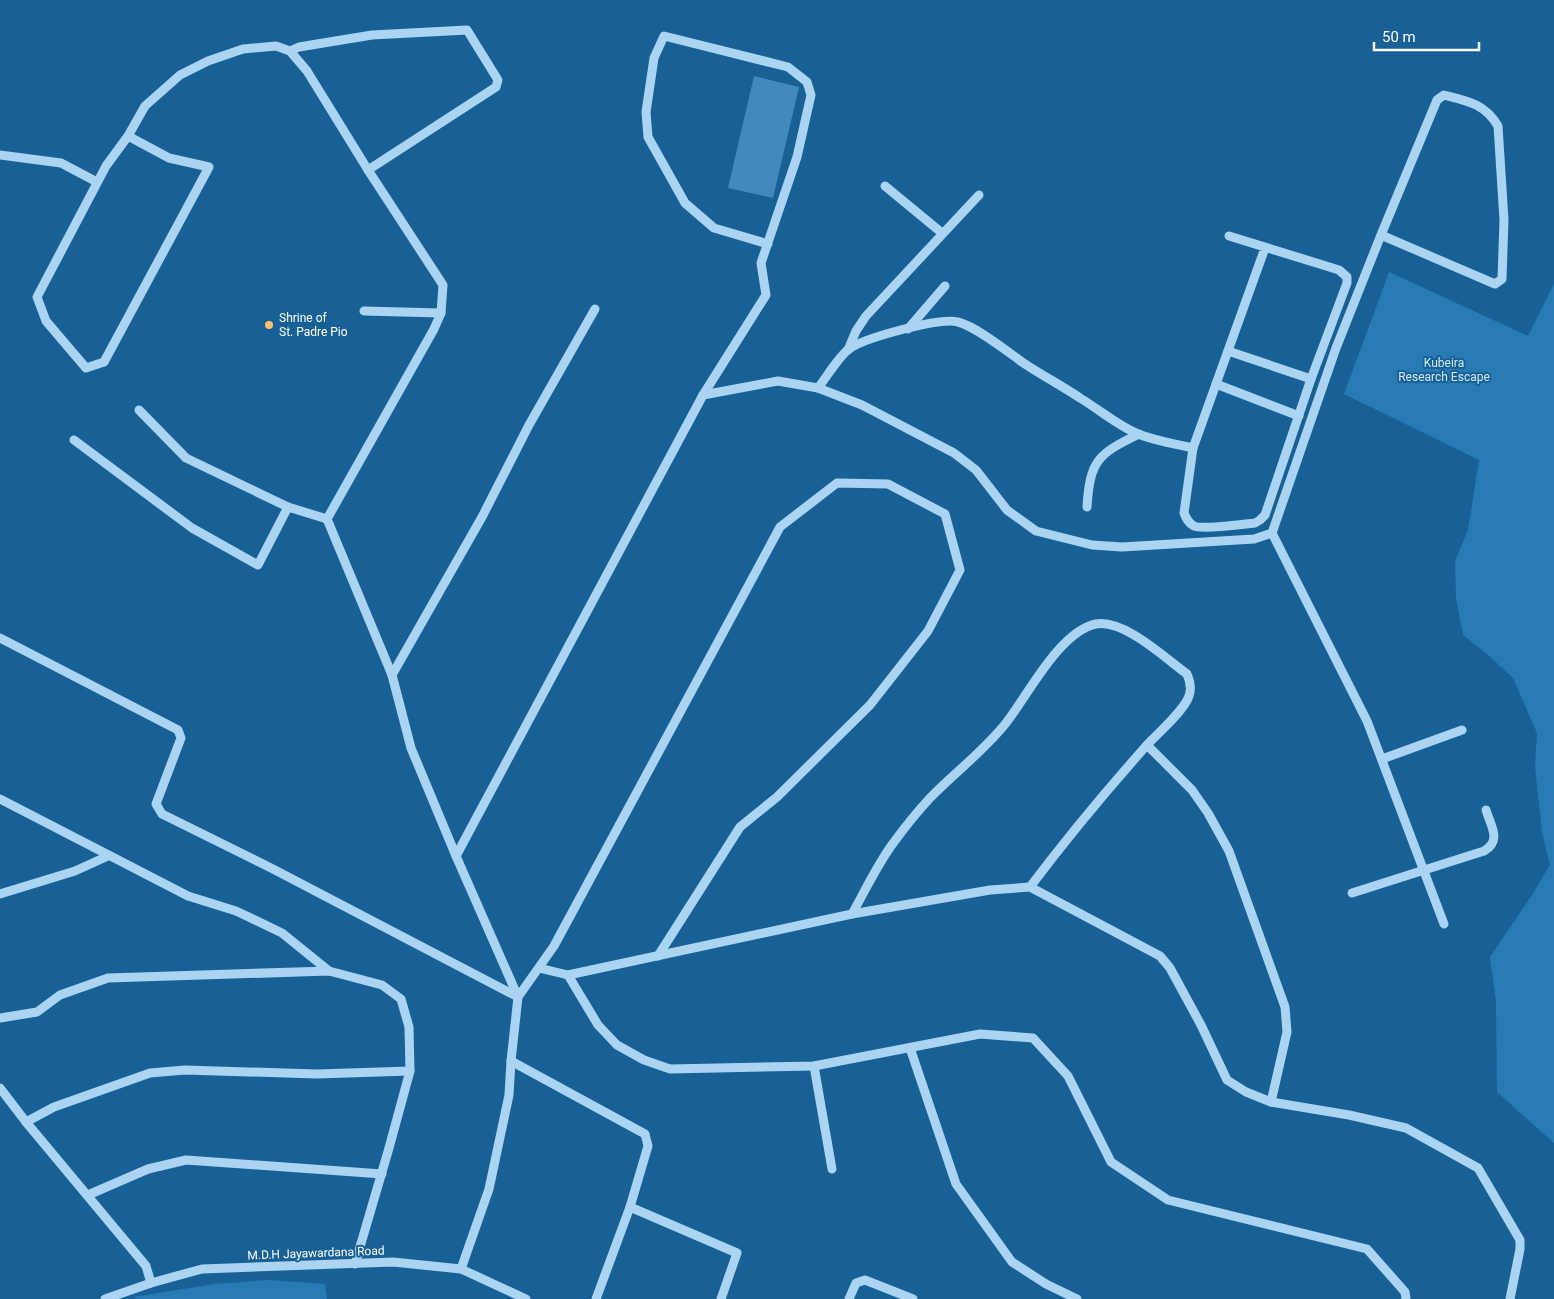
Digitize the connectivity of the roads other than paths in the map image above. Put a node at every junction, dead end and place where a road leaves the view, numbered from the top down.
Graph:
1 (290, 51) junction
2 (128, 136) junction
3 (0, 155) edge
4 (368, 170) junction
5 (97, 182) junction
6 (885, 186) dead end
7 (979, 194) dead end
8 (942, 233) junction
9 (1380, 235) junction
10 (1228, 236) dead end
11 (768, 244) junction
12 (1265, 248) junction
13 (945, 286) dead end
14 (595, 308) dead end
15 (364, 311) dead end
16 (440, 313) junction
17 (908, 329) junction
18 (848, 350) junction
19 (1228, 351) junction
20 (1311, 379) junction
21 (1216, 384) junction
22 (818, 388) junction
23 (702, 395) junction
24 (139, 410) dead end
25 (1299, 416) junction
26 (1139, 434) junction
27 (74, 440) dead end
28 (1193, 448) junction
29 (288, 507) junction
30 (1087, 507) dead end
31 (327, 518) junction
32 (1272, 533) junction
33 (0, 638) edge
34 (392, 675) junction
35 (1462, 730) dead end
36 (1147, 745) junction
37 (1382, 759) junction
38 (0, 799) edge
39 (1486, 810) dead end
40 (108, 856) junction
41 (456, 856) junction
42 (1423, 869) junction
43 (1030, 887) junction
44 (1352, 893) dead end
45 (0, 894) edge
46 (852, 914) junction
47 (1444, 924) dead end
48 (658, 956) junction
49 (539, 968) junction
50 (329, 972) junction
51 (568, 976) junction
52 (518, 997) junction
53 (0, 1018) edge
54 (910, 1048) junction
55 (511, 1062) junction
56 (814, 1066) junction
57 (410, 1070) junction
58 (0, 1088) edge
59 (1271, 1102) junction
60 (26, 1122) junction
61 (832, 1169) dead end
62 (382, 1174) junction
63 (88, 1195) junction
64 (630, 1207) junction
65 (355, 1264) junction
66 (461, 1269) junction
67 (151, 1283) junction
68 (111, 1298) edge
69 (526, 1299) edge
70 (596, 1299) edge
71 (721, 1299) edge
72 (850, 1299) edge
73 (913, 1299) edge
74 (1078, 1299) edge
75 (1406, 1299) edge
76 (1510, 1299) edge

1 - 2 street
1 - 4 street
1 - 4 street
2 - 5 street
2 - 5 street
3 - 5 street
4 - 16 street
6 - 8 street
7 - 8 street
8 - 18 street
9 - 9 street
9 - 32 street
10 - 12 street
11 - 11 street
11 - 23 street
12 - 19 street
12 - 20 street
13 - 17 street
14 - 34 street
15 - 16 street
16 - 31 street
17 - 18 street
17 - 26 street
18 - 22 street
19 - 20 street
19 - 21 street
20 - 25 street
21 - 25 street
21 - 28 street
22 - 23 street
22 - 32 street
23 - 41 street
24 - 29 street
25 - 28 street
26 - 28 street
26 - 30 street
27 - 29 street
29 - 31 street
31 - 34 street
32 - 37 street
33 - 52 street
34 - 41 street
35 - 37 street
36 - 43 street
36 - 46 street
36 - 59 street
37 - 42 street
38 - 40 street
39 - 42 street
40 - 45 street
40 - 50 street
41 - 52 street
42 - 44 street
42 - 47 street
43 - 46 street
43 - 59 street
46 - 48 street
48 - 49 street
48 - 51 street
49 - 51 street
49 - 52 street
50 - 53 street
50 - 57 street
51 - 56 street
52 - 55 street
54 - 56 street
54 - 74 street
54 - 75 street
55 - 64 street
55 - 66 street
56 - 61 street
57 - 60 street
57 - 62 street
58 - 60 street
59 - 76 street
60 - 63 street
62 - 63 street
62 - 65 street
63 - 67 street
64 - 70 street
64 - 71 street
65 - 66 street, M.D.H Jayawardana Road
65 - 67 street, M.D.H Jayawardana Road
66 - 69 street, M.D.H Jayawardana Road
67 - 68 street, M.D.H Jayawardana Road
72 - 73 street

